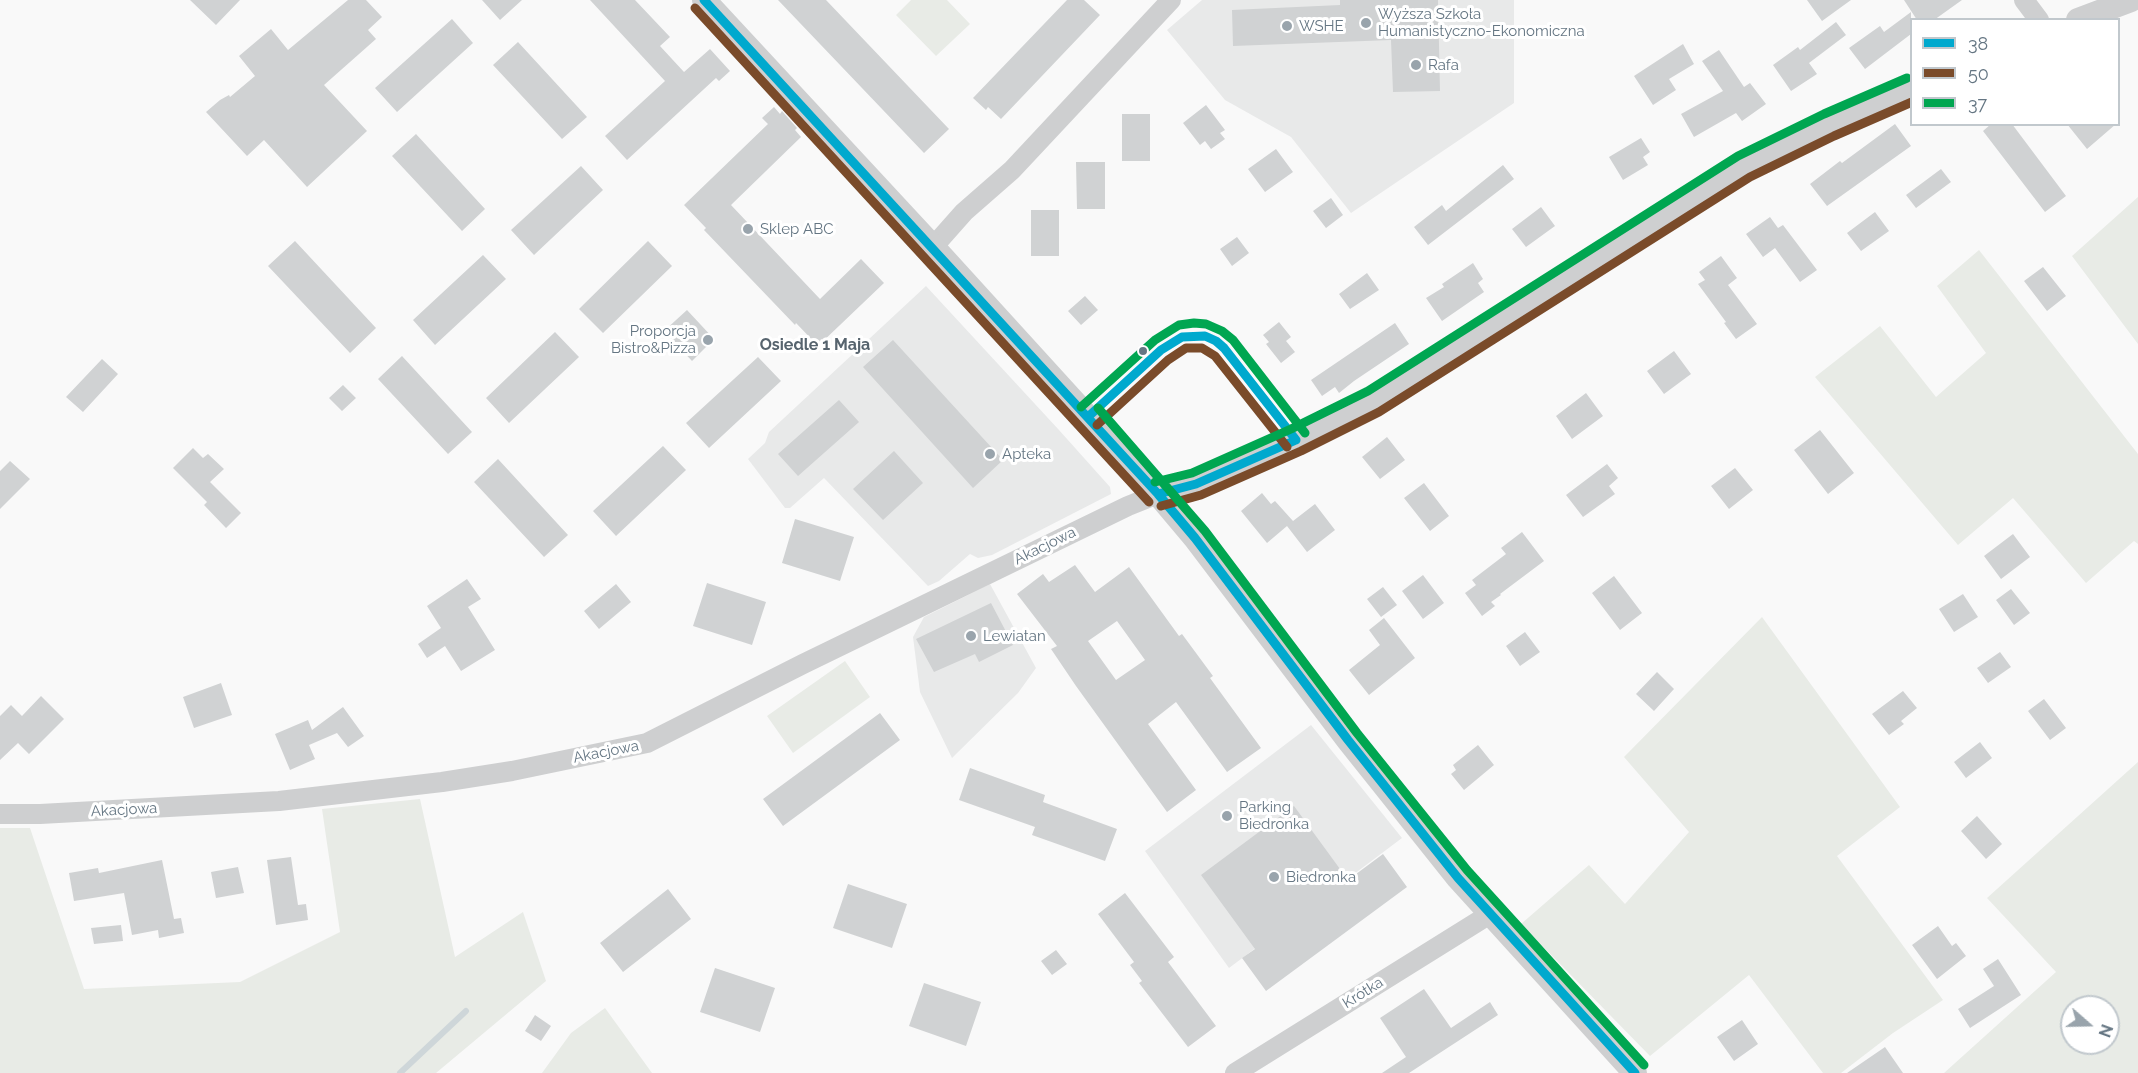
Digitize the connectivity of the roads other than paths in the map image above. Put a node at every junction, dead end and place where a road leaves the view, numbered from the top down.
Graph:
1 (704, 0) edge
2 (1171, 0) edge
3 (2025, 0) edge
4 (2131, 0) edge
5 (2038, 18) edge
6 (2083, 18) edge
7 (1910, 89) edge
8 (933, 247) junction
9 (1158, 494) junction
10 (0, 814) edge
11 (1490, 914) junction
12 (1235, 1073) edge
13 (1635, 1073) edge

1 - 8 street
2 - 8 street
3 - 5 street
4 - 6 street
7 - 9 street
8 - 9 street
9 - 10 street, Akacjowa
9 - 11 street
11 - 12 street, Krótka
11 - 13 street

